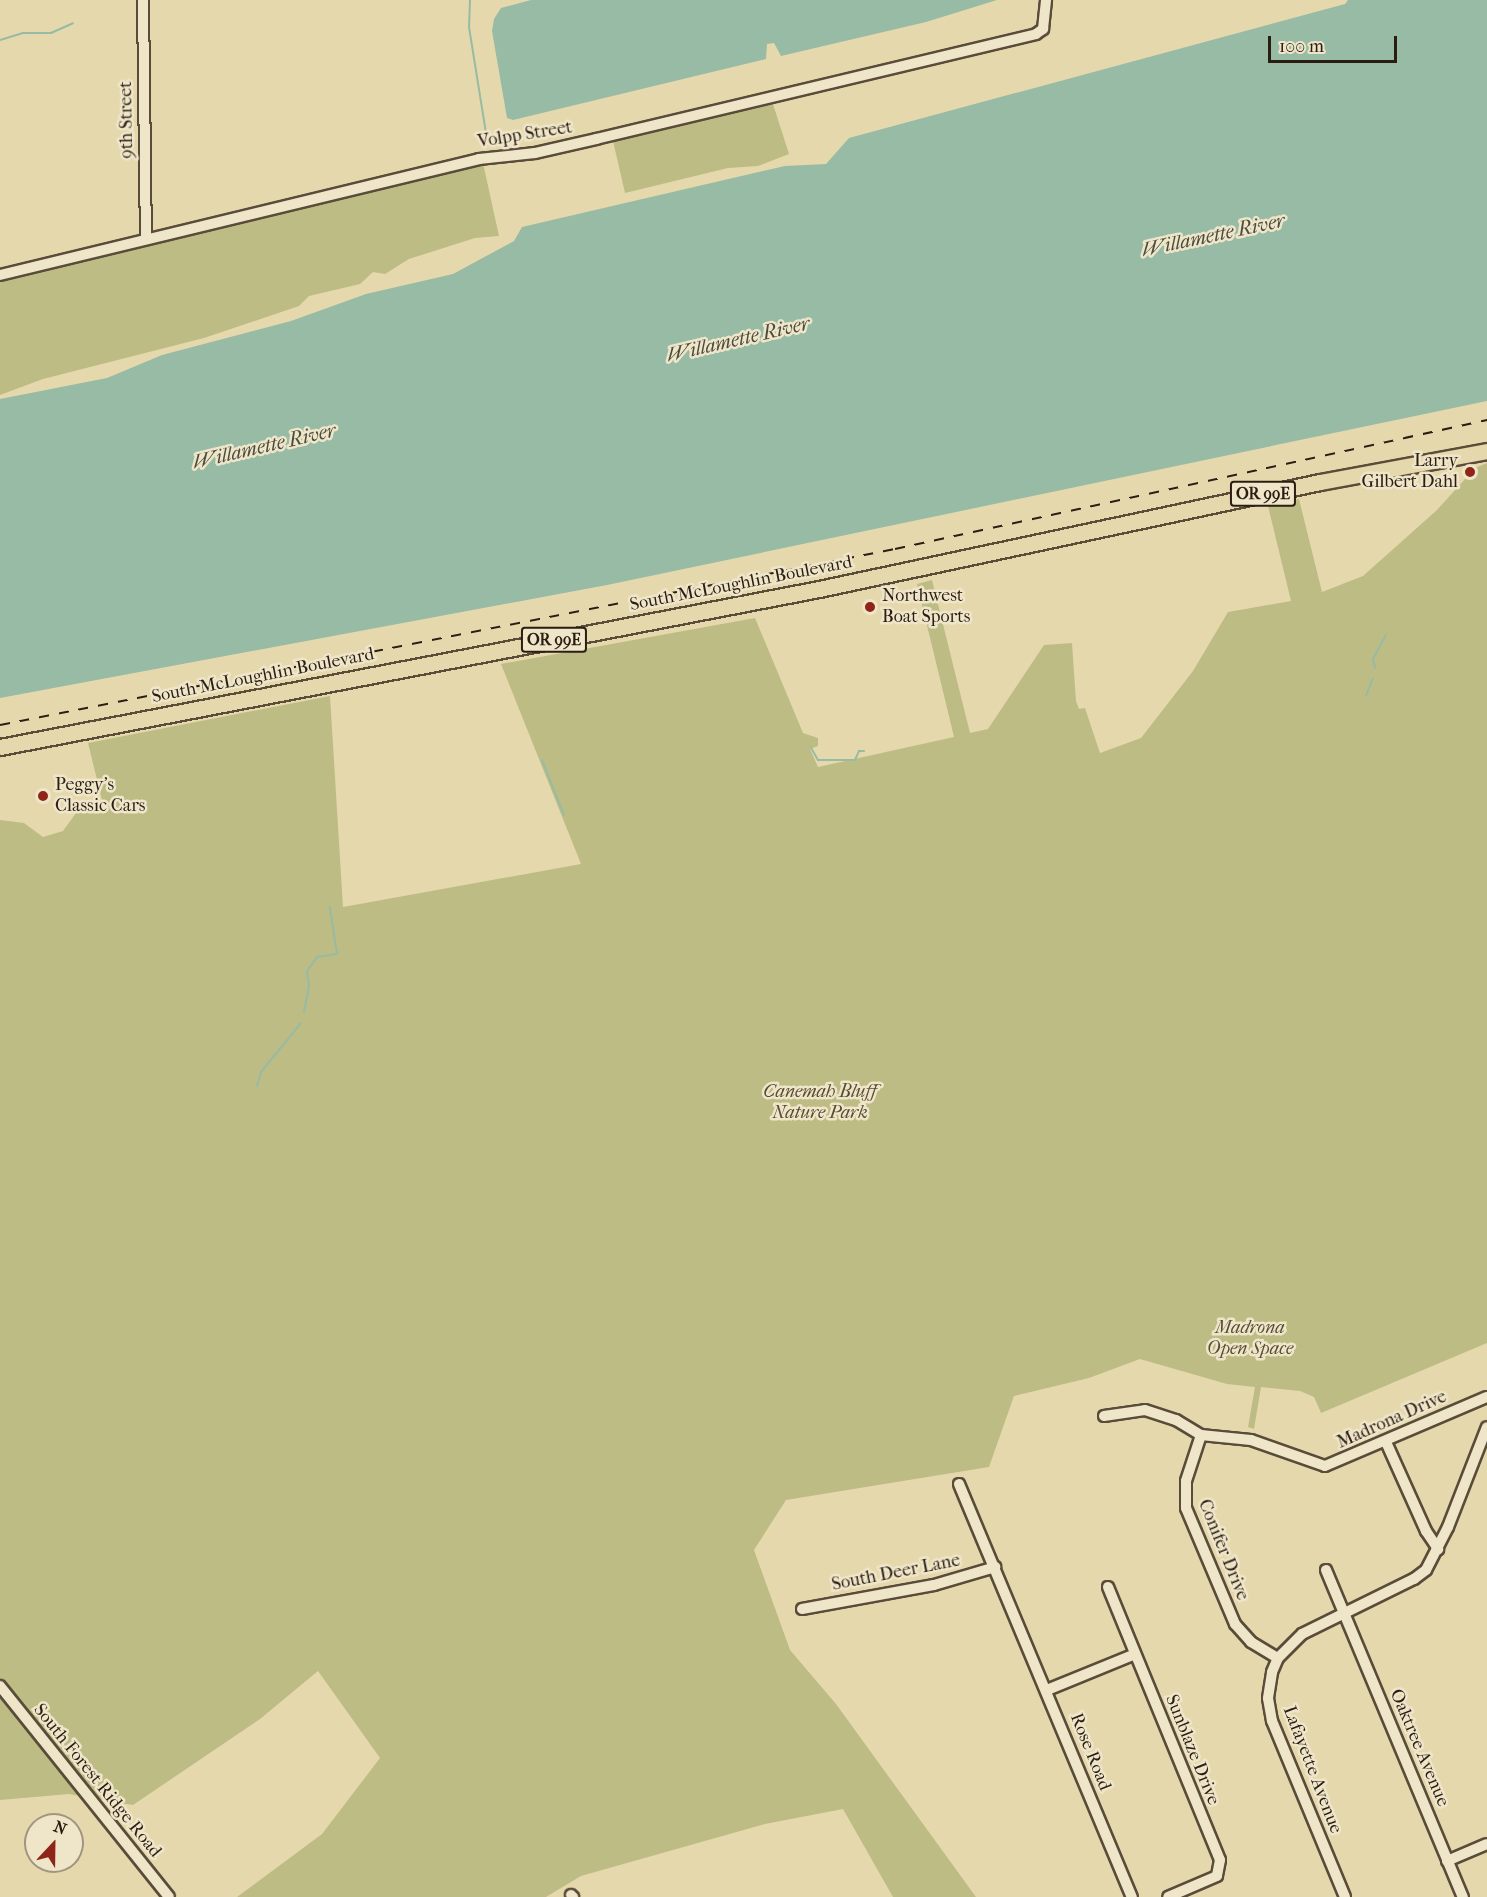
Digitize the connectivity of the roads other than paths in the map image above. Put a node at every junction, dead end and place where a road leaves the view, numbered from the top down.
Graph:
1 (143, 0) edge
2 (1046, 0) edge
3 (146, 239) junction
4 (0, 275) edge
5 (1487, 451) edge
6 (0, 747) edge
7 (1487, 1396) edge
8 (1104, 1416) dead end
9 (1487, 1427) edge
10 (1201, 1435) junction
11 (1386, 1442) junction
12 (959, 1484) dead end
13 (1438, 1549) junction
14 (995, 1567) junction
15 (1326, 1570) dead end
16 (1108, 1587) dead end
17 (802, 1609) dead end
18 (1344, 1612) junction
19 (1135, 1654) junction
20 (1278, 1658) junction
21 (0, 1686) edge
22 (1047, 1690) junction
23 (1487, 1844) edge
24 (1447, 1861) junction
25 (169, 1897) edge
26 (1132, 1897) edge
27 (1168, 1897) edge
28 (1345, 1897) edge
29 (1463, 1897) edge

1 - 3 street, 9th Street
2 - 3 street, Volpp Street
3 - 4 street, Volpp Street
5 - 6 highway, South McLoughlin Boulevard / OR 99E
7 - 11 street, Madrona Drive
8 - 10 street, Madrona Drive
9 - 13 street, Lafayette Avenue
10 - 11 street, Madrona Drive
10 - 20 street, Conifer Drive
11 - 13 street
12 - 14 street, Rose Road
13 - 18 street, Lafayette Avenue
14 - 17 street, South Deer Lane
14 - 22 street, Rose Road
15 - 18 street, Oaktree Avenue
16 - 19 street, Sunblaze Drive
18 - 20 street, Lafayette Avenue
18 - 24 street, Oaktree Avenue
19 - 22 street
19 - 27 street, Sunblaze Drive
20 - 28 street, Lafayette Avenue
21 - 25 street, South Forest Ridge Road
22 - 26 street, Rose Road
23 - 24 street
24 - 29 street, Oaktree Avenue

